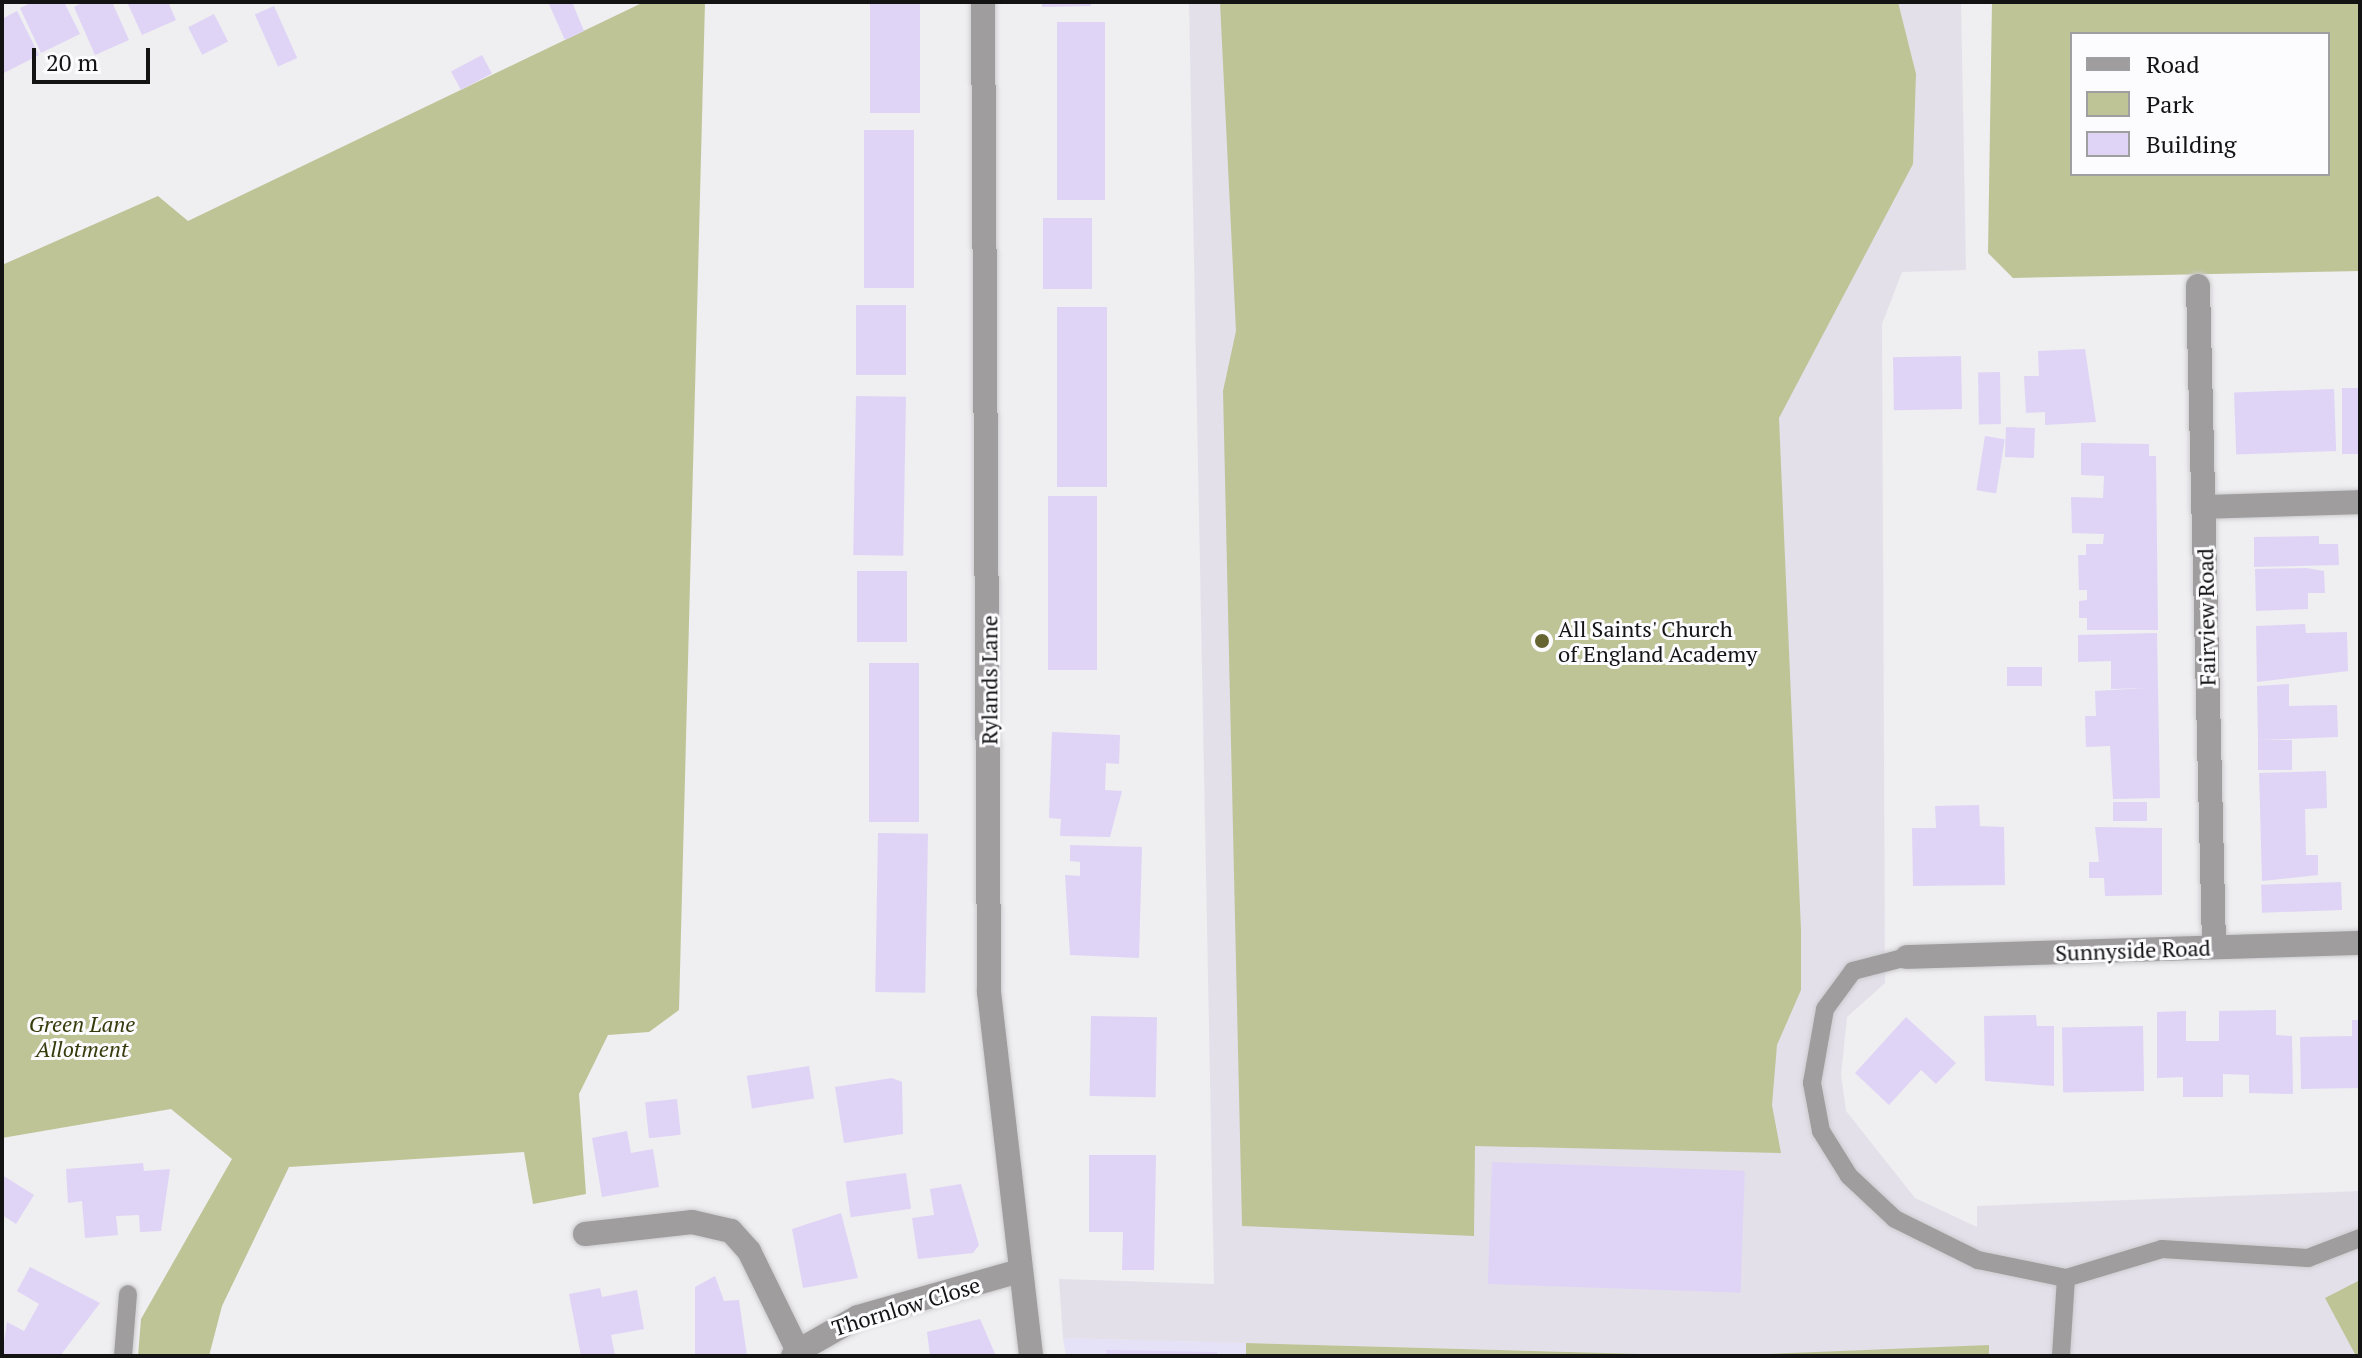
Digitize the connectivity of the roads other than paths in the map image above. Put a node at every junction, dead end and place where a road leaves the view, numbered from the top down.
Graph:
1 (983, 2) edge
2 (2198, 286) dead end
3 (2360, 502) edge
4 (2203, 507) junction
5 (2360, 943) edge
6 (2214, 947) junction
7 (1907, 957) joint
8 (585, 1234) dead end
9 (2360, 1238) edge
10 (1019, 1271) junction
11 (2066, 1278) junction
12 (128, 1294) dead end
13 (796, 1353) edge
14 (123, 1356) edge
15 (1031, 1356) edge
16 (2061, 1356) edge

1 - 10 street, Rylands Lane
2 - 4 street, Fairview Road
3 - 4 street
4 - 6 street, Fairview Road
5 - 6 street, Sunnyside Road
6 - 7 street, Sunnyside Road
7 - 11 lane
8 - 13 street, Thornlow Close
9 - 11 lane
10 - 13 street, Thornlow Close
10 - 15 street, Rylands Lane
11 - 16 lane
12 - 14 lane

